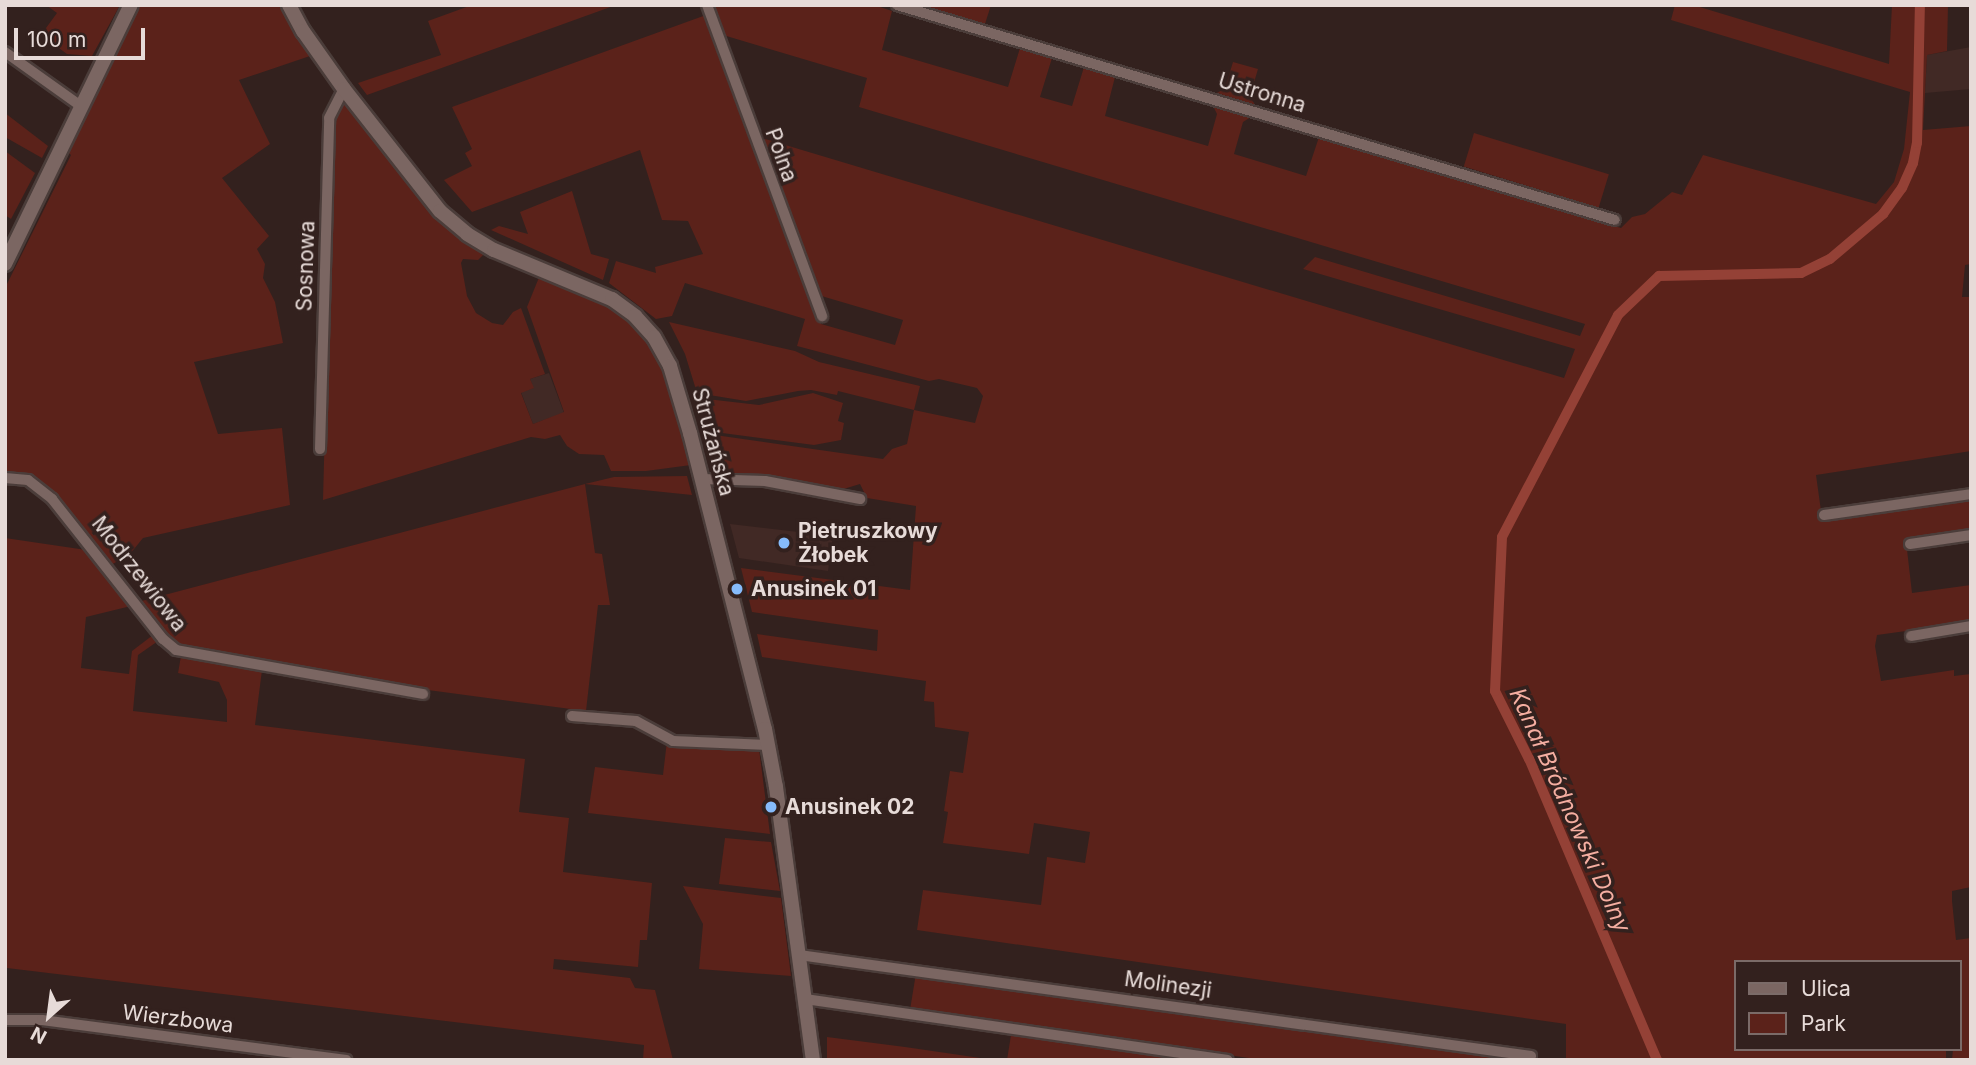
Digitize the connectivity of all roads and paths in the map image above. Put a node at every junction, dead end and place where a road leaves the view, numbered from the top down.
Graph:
1 (131, 5) edge
2 (289, 5) edge
3 (707, 5) edge
4 (897, 5) edge
5 (5, 52) edge
6 (344, 89) junction
7 (82, 107) junction
8 (1615, 220) dead end
9 (5, 264) edge
10 (822, 316) dead end
11 (320, 449) dead end
12 (5, 478) edge
13 (702, 479) junction
14 (1971, 494) edge
15 (860, 499) dead end
16 (1824, 515) dead end
17 (1971, 535) edge
18 (1910, 544) dead end
19 (1971, 626) edge
20 (1911, 636) dead end
21 (423, 694) dead end
22 (572, 716) dead end
23 (768, 746) junction
24 (799, 954) junction
25 (805, 999) junction
26 (5, 1020) edge
27 (1531, 1056) dead end
28 (346, 1060) edge
29 (813, 1060) edge
30 (1228, 1060) edge

1 - 7 main road
2 - 6 main road, Strużańska
3 - 10 street, Polna
4 - 8 street, Ustronna
5 - 7 street
6 - 11 street, Sosnowa
6 - 13 main road, Strużańska
7 - 9 main road
12 - 21 street, Modrzewiowa
13 - 15 street
13 - 23 main road, Strużańska
14 - 16 street
17 - 18 street
19 - 20 street
22 - 23 street
23 - 24 main road, Strużańska
24 - 25 main road, Strużańska
24 - 27 street, Molinezji
25 - 29 main road, Strużańska
25 - 30 street
26 - 28 street, Wierzbowa

